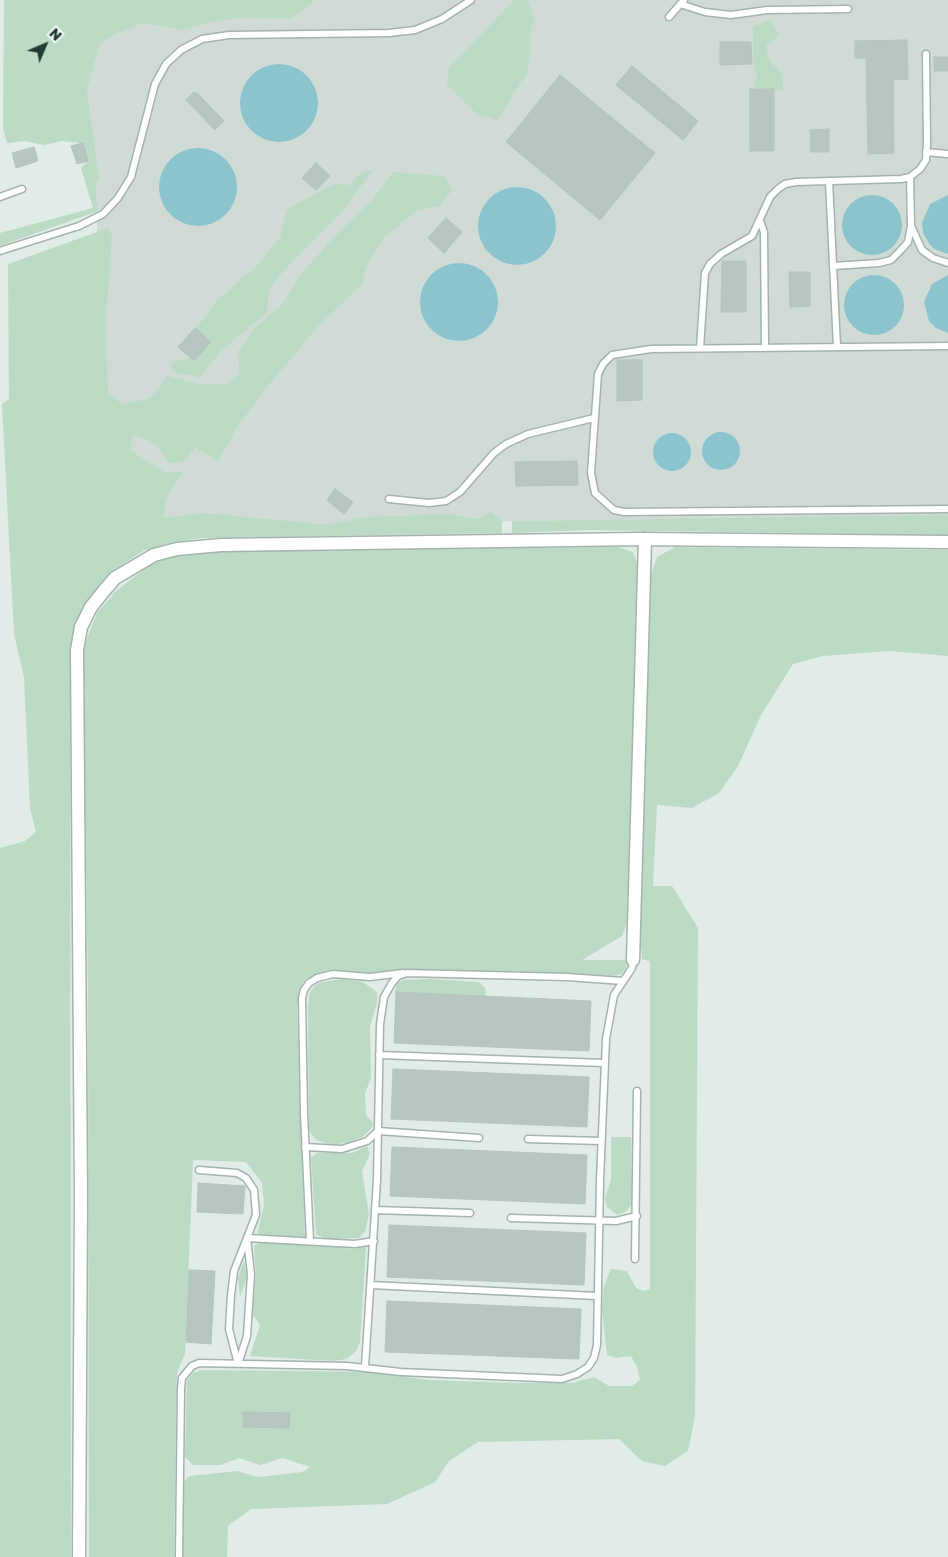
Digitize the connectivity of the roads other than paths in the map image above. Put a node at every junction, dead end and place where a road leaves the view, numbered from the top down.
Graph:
1 (471, 0) edge
2 (682, 2) edge
3 (848, 9) dead end
4 (669, 16) dead end
5 (926, 54) dead end
6 (926, 152) junction
7 (948, 154) edge
8 (910, 177) junction
9 (829, 181) junction
10 (22, 189) dead end
11 (0, 198) edge
12 (760, 221) junction
13 (911, 226) junction
14 (0, 251) edge
15 (948, 263) edge
16 (833, 266) junction
17 (948, 346) edge
18 (837, 347) junction
19 (700, 348) junction
20 (765, 348) junction
21 (594, 418) junction
22 (389, 499) dead end
23 (948, 508) edge
24 (645, 539) junction
25 (948, 542) edge
26 (634, 960) joint
27 (407, 973) junction
28 (623, 982) junction
29 (379, 1055) junction
30 (604, 1063) junction
31 (637, 1091) dead end
32 (378, 1132) junction
33 (480, 1138) dead end
34 (528, 1140) dead end
35 (601, 1141) junction
36 (305, 1147) junction
37 (199, 1170) dead end
38 (376, 1210) junction
39 (470, 1213) dead end
40 (637, 1216) junction
41 (511, 1218) dead end
42 (598, 1219) junction
43 (247, 1238) junction
44 (310, 1241) junction
45 (374, 1241) junction
46 (635, 1259) dead end
47 (371, 1285) junction
48 (596, 1296) junction
49 (238, 1364) junction
50 (365, 1367) junction
51 (79, 1557) edge
52 (179, 1557) edge

1 - 14 lane
2 - 3 lane
2 - 4 lane
5 - 6 lane
6 - 7 lane
6 - 8 lane
8 - 9 lane
8 - 13 lane
9 - 12 lane
9 - 16 lane
10 - 11 lane
12 - 19 lane
12 - 20 lane
13 - 15 lane
13 - 16 lane
16 - 18 lane
17 - 18 lane
18 - 20 lane
19 - 20 lane
19 - 21 lane
21 - 22 lane
21 - 23 lane
24 - 25 street
24 - 26 street
24 - 51 street
26 - 28 lane
27 - 28 lane
27 - 29 lane
27 - 36 lane
28 - 30 lane
29 - 30 lane
29 - 32 lane
30 - 35 lane
31 - 40 lane
32 - 33 lane
32 - 36 lane
32 - 38 lane
34 - 35 lane
35 - 42 lane
36 - 44 lane
37 - 43 lane
38 - 39 lane
38 - 45 lane
40 - 42 lane
40 - 46 lane
41 - 42 lane
42 - 48 lane
43 - 44 lane
43 - 49 lane
43 - 49 lane
44 - 45 lane
45 - 47 lane
47 - 48 lane
47 - 50 lane
48 - 50 lane
49 - 50 lane
49 - 52 lane

